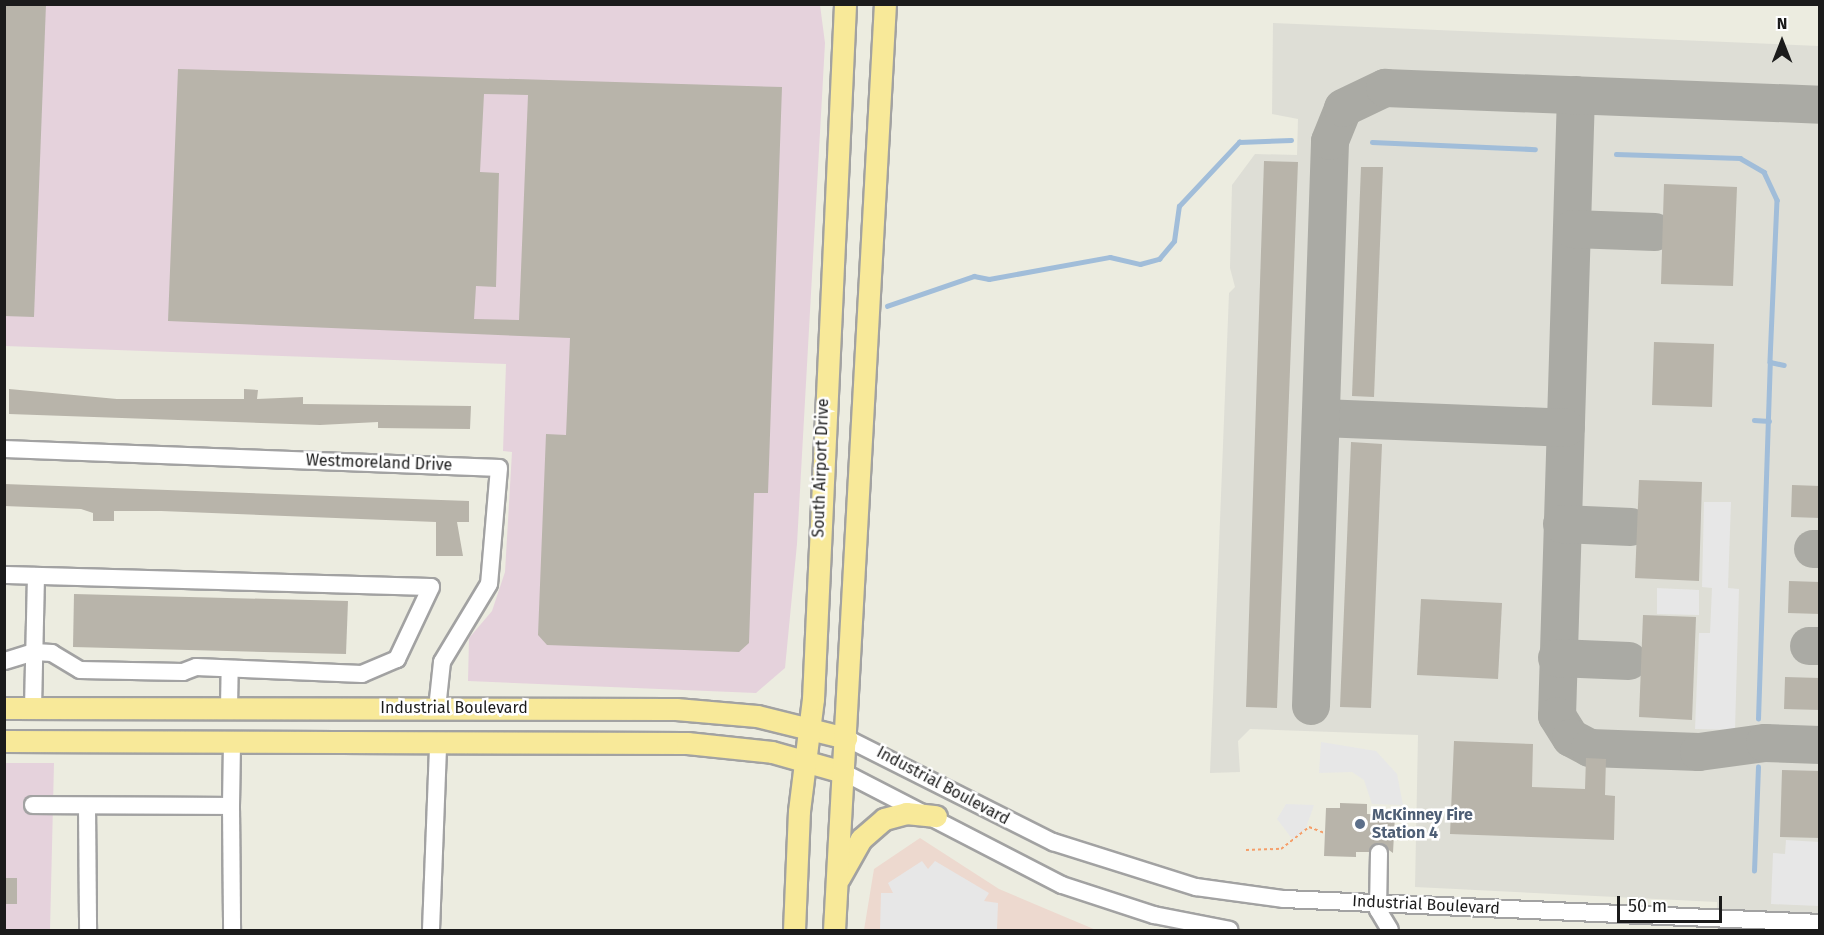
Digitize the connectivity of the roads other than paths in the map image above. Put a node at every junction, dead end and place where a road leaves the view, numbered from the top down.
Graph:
1 (845, 4) edge
2 (885, 4) edge
3 (4, 449) edge
4 (4, 575) edge
5 (36, 576) junction
6 (34, 651) junction
7 (4, 661) edge
8 (230, 669) junction
9 (4, 708) edge
10 (33, 708) junction
11 (229, 708) junction
12 (438, 709) junction
13 (808, 728) junction
14 (846, 738) junction
15 (4, 741) edge
16 (33, 741) junction
17 (232, 743) junction
18 (438, 744) junction
19 (804, 759) junction
20 (843, 772) junction
21 (33, 805) dead end
22 (87, 806) junction
23 (231, 806) junction
24 (936, 816) junction
25 (1379, 853) dead end
26 (835, 887) junction
27 (1377, 903) junction
28 (1820, 923) edge
29 (1730, 925) edge
30 (88, 930) edge
31 (232, 930) edge
32 (430, 930) edge
33 (794, 930) edge
34 (834, 930) edge
35 (1230, 930) edge
36 (1390, 930) edge

1 - 13 main road, South Airport Drive
2 - 14 main road
3 - 12 street, Westmoreland Drive
4 - 5 street
5 - 6 street
5 - 8 street
6 - 7 street
6 - 8 street
6 - 10 street
8 - 11 street
9 - 10 main road, Industrial Boulevard
10 - 11 main road, Industrial Boulevard
10 - 16 main road
11 - 12 main road, Industrial Boulevard
12 - 13 main road, Industrial Boulevard
12 - 18 main road
13 - 14 main road, Industrial Boulevard
13 - 19 main road, South Airport Drive
14 - 20 main road
14 - 27 street, Industrial Boulevard
15 - 16 main road, Industrial Boulevard
16 - 17 main road, Industrial Boulevard
17 - 18 main road, Industrial Boulevard
17 - 23 street
18 - 19 main road, Industrial Boulevard
18 - 32 street
19 - 20 main road, Industrial Boulevard
19 - 33 main road, South Airport Drive
20 - 24 street, Industrial Boulevard
20 - 26 main road
21 - 22 street
22 - 23 street
22 - 30 street
23 - 31 street
24 - 26 main road
24 - 35 street, Industrial Boulevard
25 - 27 street
26 - 34 main road
27 - 29 street, Industrial Boulevard
27 - 36 street
28 - 29 street, Industrial Boulevard

